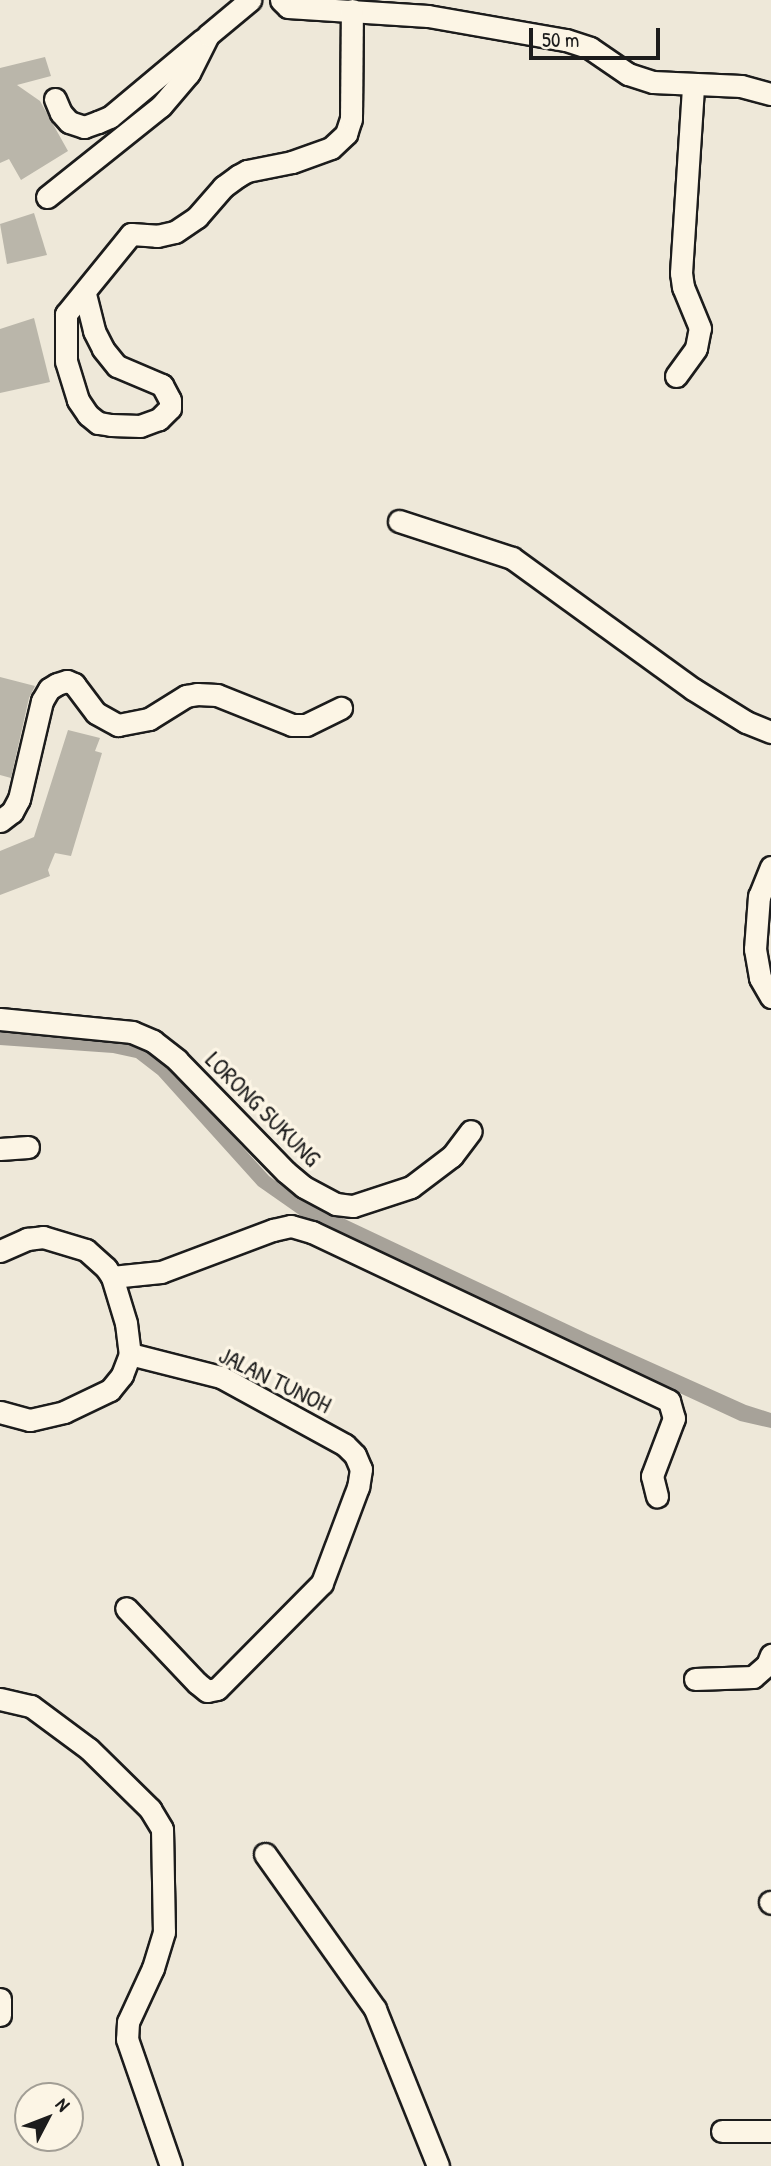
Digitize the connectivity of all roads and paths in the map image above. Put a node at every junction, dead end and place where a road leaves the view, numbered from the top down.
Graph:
1 (250, 0) edge
2 (281, 0) edge
3 (352, 10) junction
4 (208, 35) junction
5 (693, 86) junction
6 (771, 94) edge
7 (55, 99) dead end
8 (47, 197) dead end
9 (85, 294) junction
10 (676, 376) dead end
11 (399, 521) dead end
12 (341, 708) dead end
13 (771, 732) edge
14 (0, 821) edge
15 (771, 867) edge
16 (771, 997) edge
17 (0, 1019) edge
18 (471, 1131) dead end
19 (28, 1147) dead end
20 (0, 1149) edge
21 (0, 1251) edge
22 (112, 1277) junction
23 (130, 1354) junction
24 (0, 1412) edge
25 (657, 1496) dead end
26 (126, 1608) dead end
27 (771, 1655) edge
28 (695, 1679) dead end
29 (0, 1699) edge
30 (265, 1854) dead end
31 (722, 2131) dead end
32 (771, 2131) edge
33 (172, 2166) edge
34 (438, 2166) edge

1 - 4 street
2 - 3 street
3 - 5 street
3 - 9 street
4 - 7 street
4 - 8 street
5 - 6 street
5 - 10 street
9 - 9 street
11 - 13 street
12 - 14 street
15 - 16 street
17 - 18 street, LORONG SUKUNG
19 - 20 street
21 - 22 street
22 - 23 street
22 - 25 street
23 - 24 street
23 - 26 street, JALAN TUNOH
27 - 28 street
29 - 33 street
30 - 34 street
31 - 32 street

